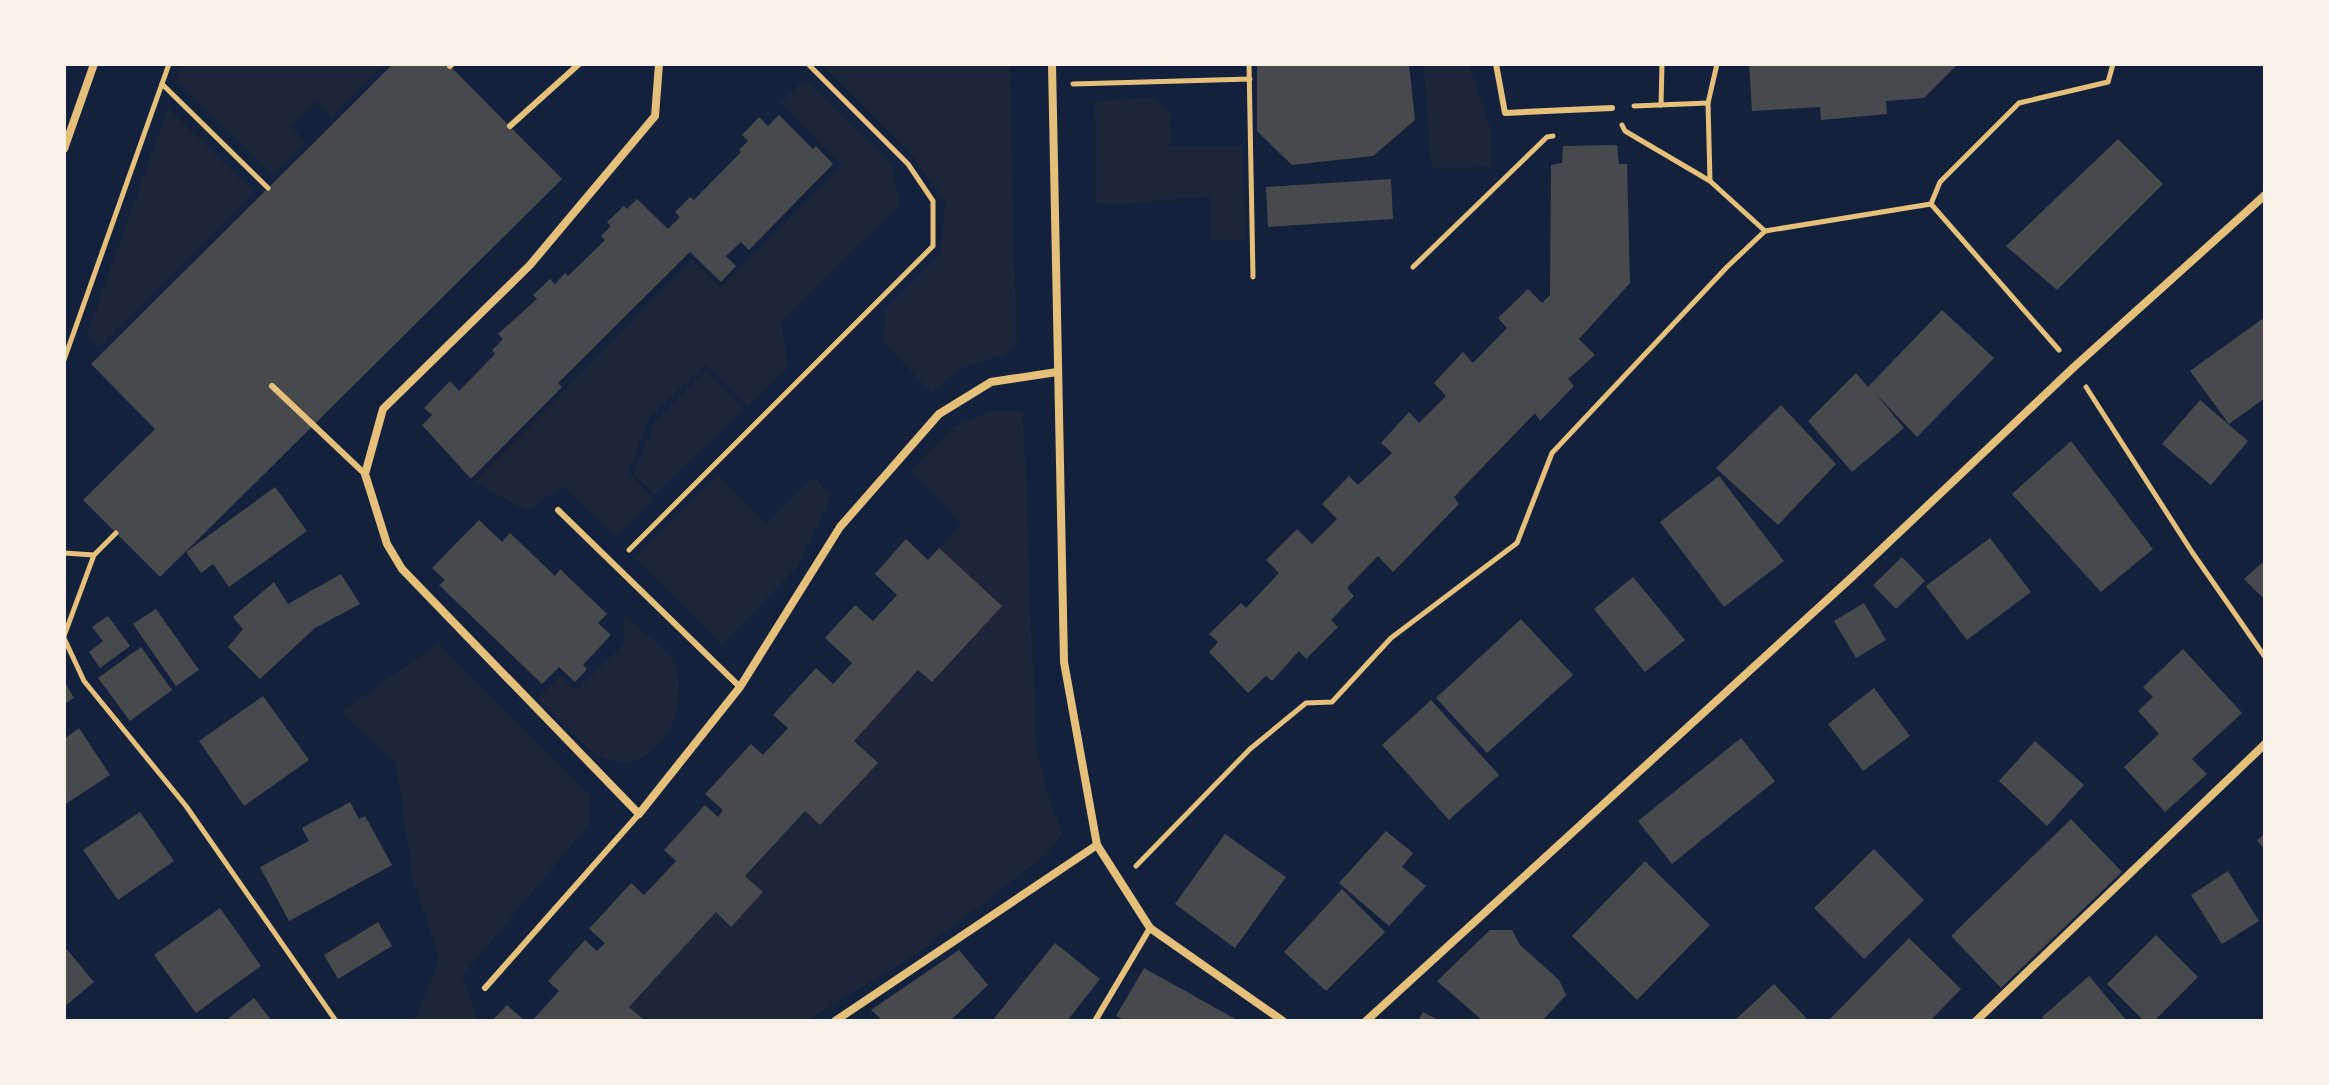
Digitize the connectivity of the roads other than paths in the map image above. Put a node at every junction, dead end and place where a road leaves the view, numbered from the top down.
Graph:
1 (94, 64) edge
2 (579, 64) edge
3 (659, 64) edge
4 (1052, 64) edge
5 (1496, 64) edge
6 (1612, 108) road end
7 (510, 126) dead end
8 (64, 149) edge
9 (2265, 195) edge
10 (1057, 372) junction
11 (272, 386) dead end
12 (365, 474) junction
13 (558, 510) dead end
14 (740, 687) junction
15 (2265, 744) edge
16 (639, 814) junction
17 (1097, 845) junction
18 (1150, 928) junction
19 (485, 988) dead end
20 (835, 1021) edge
21 (1095, 1021) edge
22 (1283, 1021) edge
23 (1366, 1021) edge
24 (1976, 1021) edge

1 - 8 street
2 - 7 lane
3 - 12 street
4 - 10 street
5 - 6 lane
9 - 23 street
10 - 14 street
10 - 17 street
11 - 12 lane
12 - 16 street
13 - 14 lane
14 - 16 street
15 - 24 street
16 - 19 lane
17 - 18 street
17 - 20 street
18 - 21 lane
18 - 22 street

